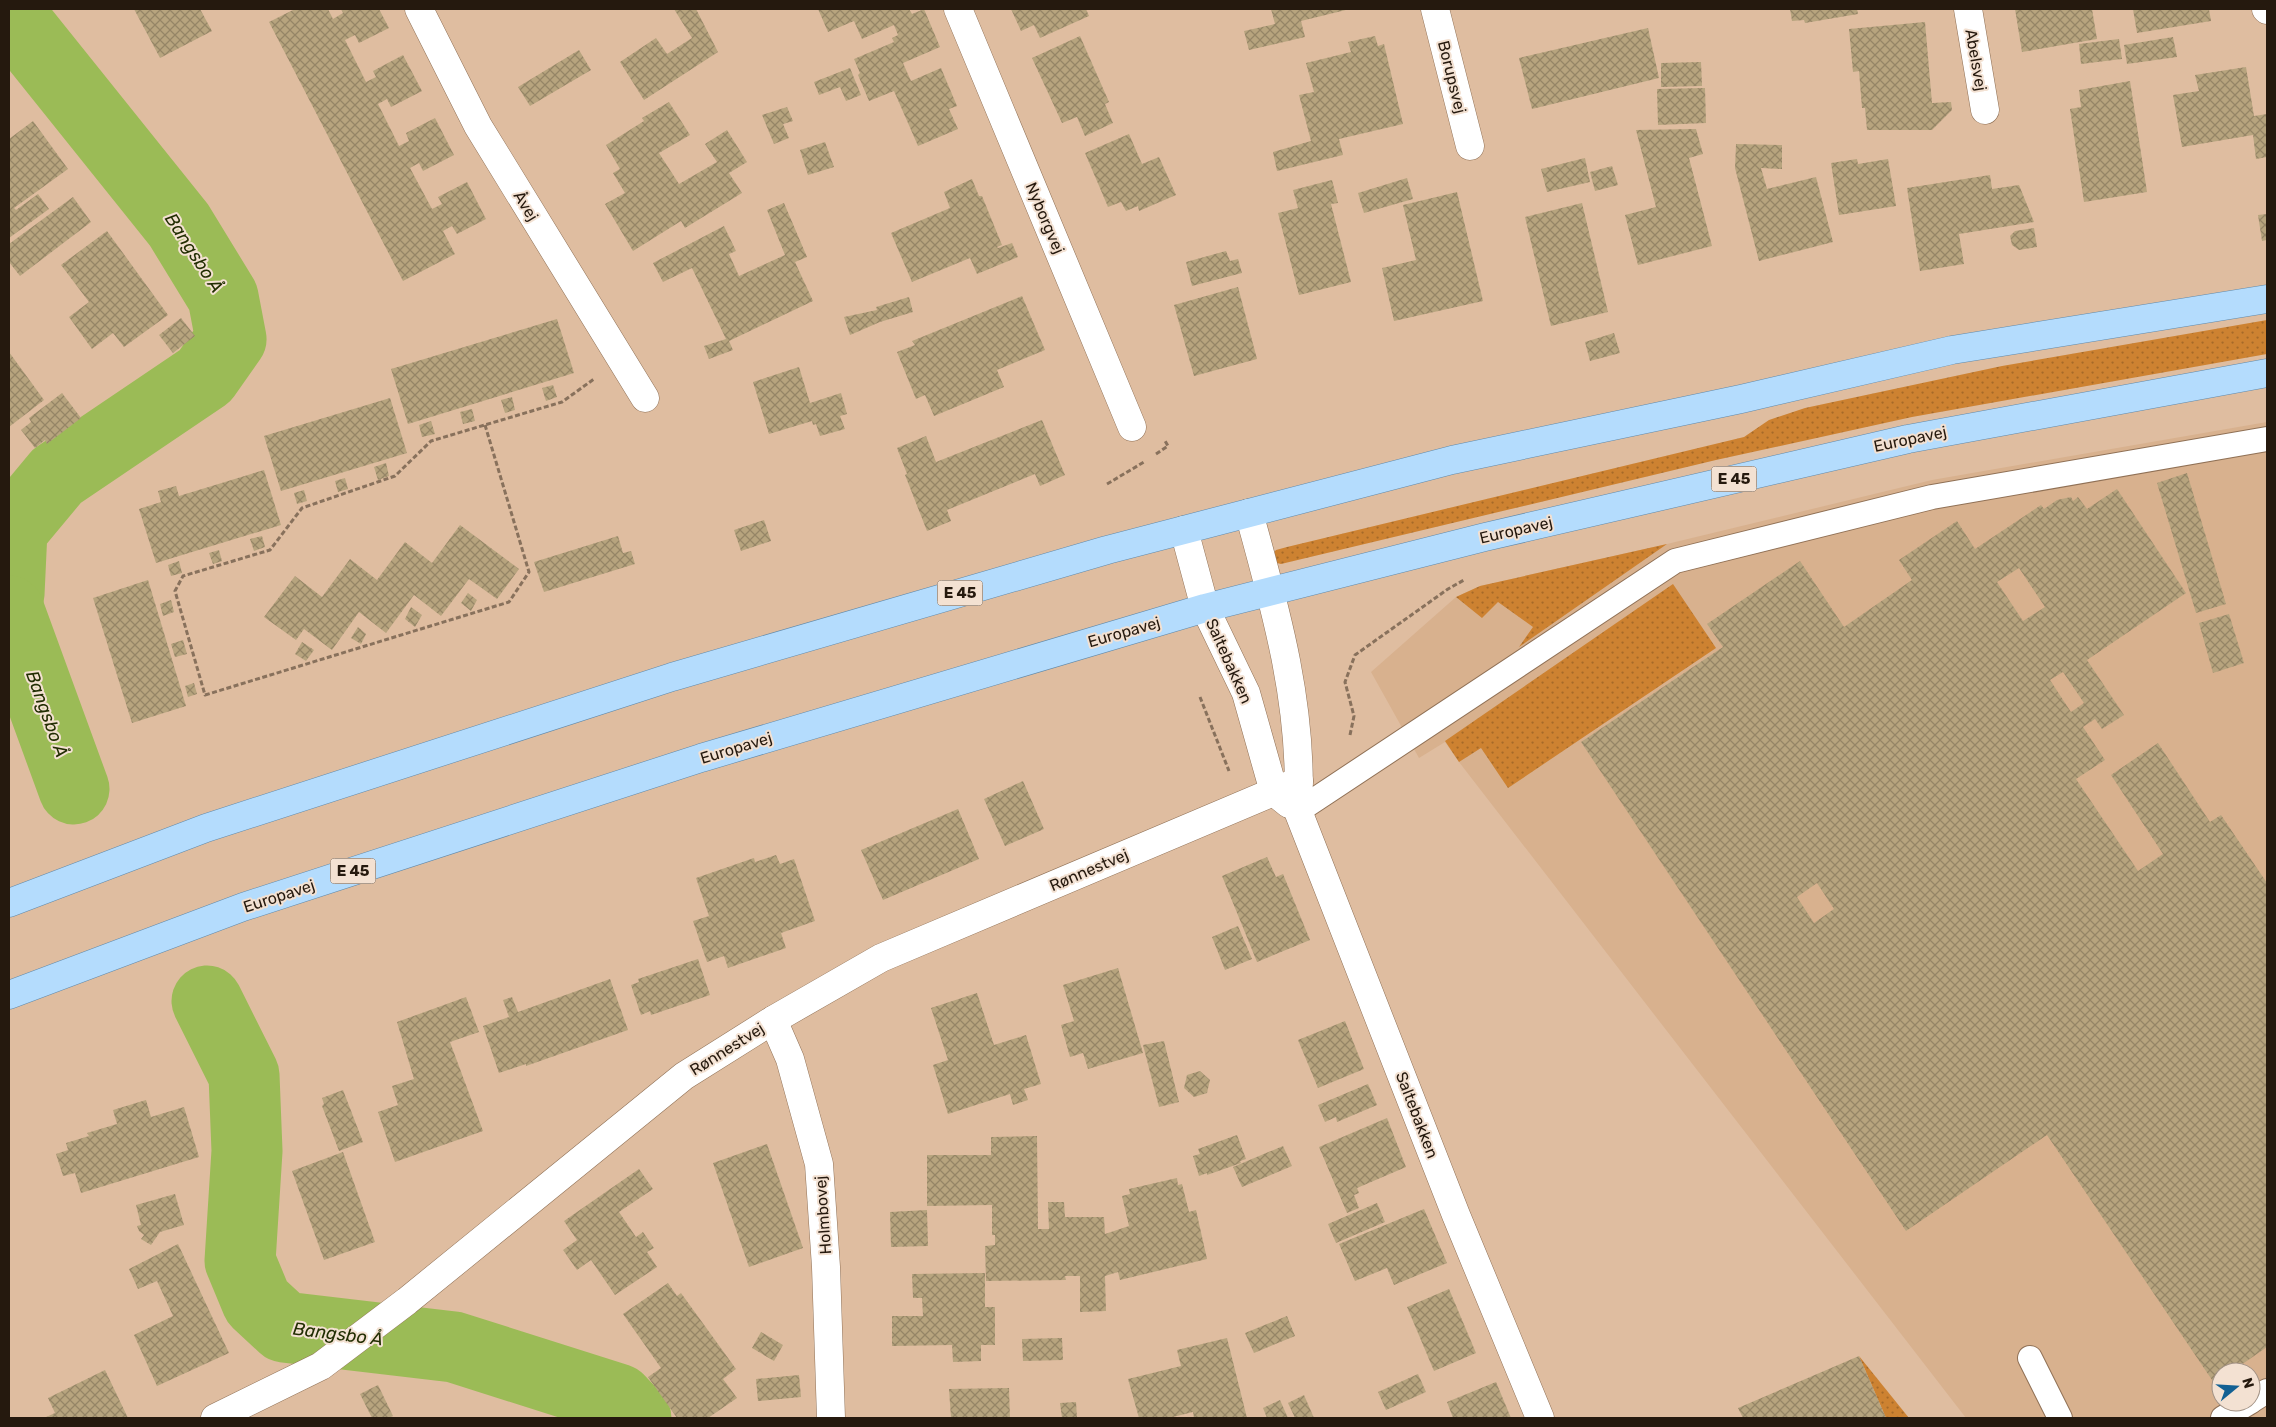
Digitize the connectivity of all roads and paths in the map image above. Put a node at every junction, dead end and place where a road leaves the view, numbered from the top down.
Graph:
1 (419, 9) edge
2 (958, 9) edge
3 (1435, 9) edge
4 (1968, 9) edge
5 (1985, 110) dead end
6 (1470, 146) dead end
7 (2267, 298) edge
8 (621, 359) junction
9 (2267, 373) edge
10 (645, 398) dead end
11 (485, 425) junction
12 (1132, 427) dead end
13 (2267, 438) edge
14 (1249, 513) junction
15 (1184, 530) junction
16 (1270, 590) junction
17 (1205, 608) junction
18 (1200, 697) dead end
19 (1299, 782) junction
20 (1274, 792) junction
21 (1243, 806) junction
22 (1298, 811) junction
23 (9, 903) edge
24 (9, 995) edge
25 (773, 1020) junction
26 (2030, 1358) dead end
27 (215, 1418) edge
28 (832, 1418) edge
29 (1540, 1418) edge
30 (2060, 1418) edge

1 - 8 street, Åvej
2 - 12 street, Nyborgvej
3 - 6 street, Borupsvej
4 - 5 street, Abelsvej
7 - 14 main road, E 45
8 - 10 street, Åvej
8 - 11 path
9 - 16 main road, Europavej / E 45
11 - 11 path
13 - 22 lane
14 - 15 main road, E 45
14 - 16 street, Saltebakken
15 - 17 street, Saltebakken
15 - 23 main road, E 45
16 - 17 main road, Europavej / E 45
16 - 19 street, Saltebakken
17 - 20 street, Saltebakken
17 - 24 main road, Europavej / E 45
18 - 21 path
19 - 20 street, Rønnestvej
19 - 22 street, Saltebakken
20 - 21 street, Rønnestvej
20 - 22 street
21 - 25 street, Rønnestvej
22 - 29 street, Saltebakken
25 - 27 street, Rønnestvej
25 - 28 street, Holmbovej
26 - 30 lane

